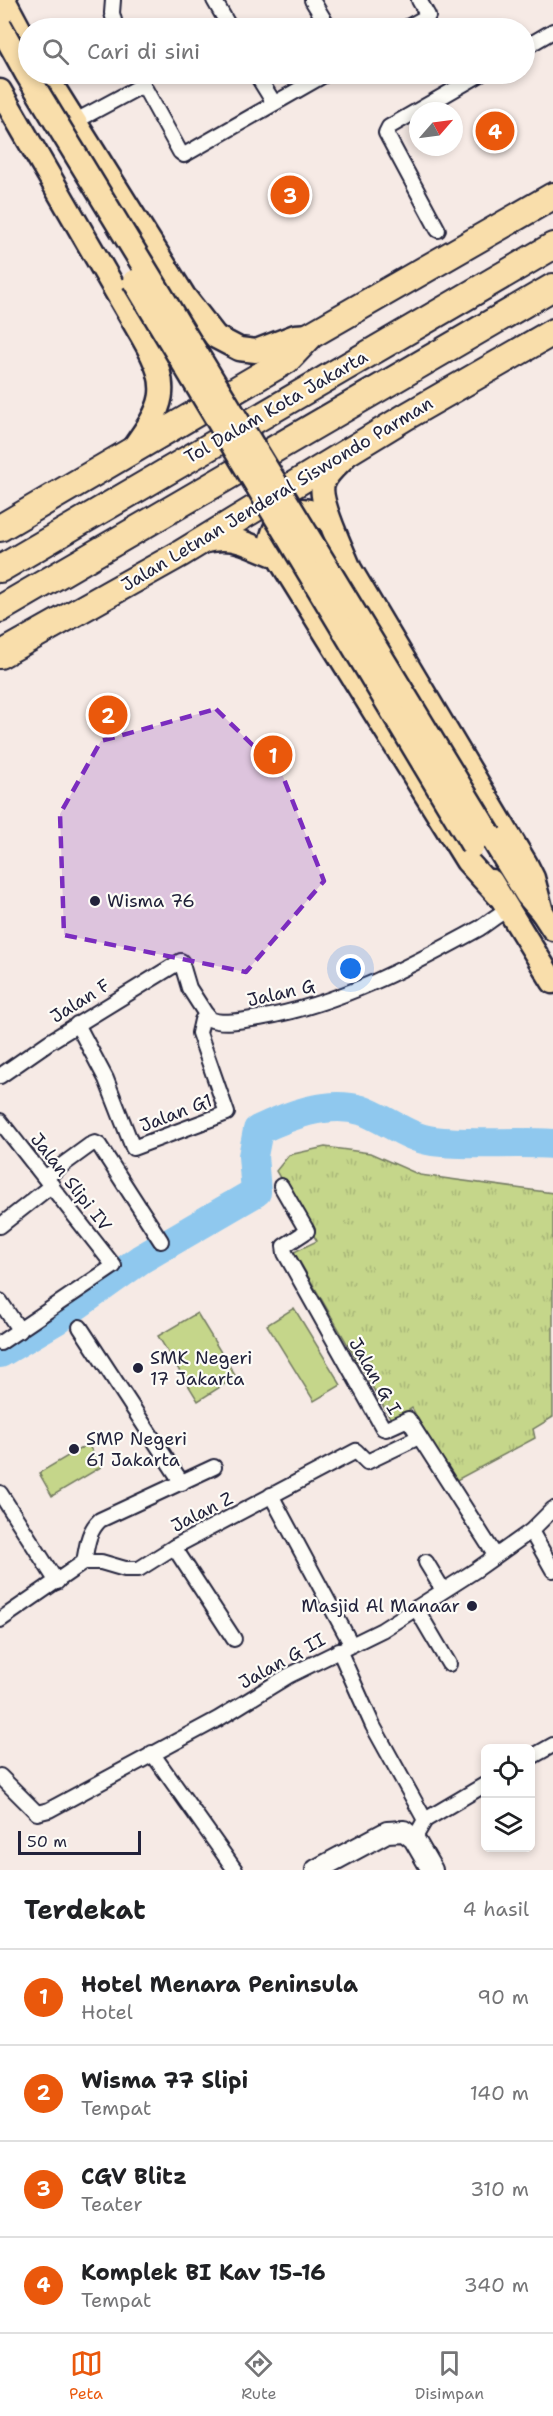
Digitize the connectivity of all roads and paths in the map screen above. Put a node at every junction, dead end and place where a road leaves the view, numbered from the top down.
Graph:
1 (113, 0) edge
2 (214, 0) edge
3 (312, 0) edge
4 (419, 0) edge
5 (8, 10) edge
6 (113, 18) edge
7 (224, 18) edge
8 (323, 18) edge
9 (424, 18) edge
10 (18, 28) edge
11 (553, 31) edge
12 (18, 40) edge
13 (535, 42) edge
14 (0, 57) edge
15 (33, 84) edge
16 (51, 84) edge
17 (132, 84) edge
18 (143, 84) edge
19 (262, 84) edge
20 (308, 84) edge
21 (464, 84) edge
22 (0, 92) edge
23 (274, 103) junction
24 (74, 122) junction
25 (553, 178) edge
26 (553, 196) edge
27 (438, 230) dead end
28 (553, 246) edge
29 (435, 263) junction
30 (553, 287) edge
31 (189, 304) junction
32 (553, 332) edge
33 (311, 335) junction
34 (143, 338) junction
35 (354, 448) junction
36 (131, 451) junction
37 (330, 522) junction
38 (0, 528) edge
39 (201, 542) junction
40 (277, 556) junction
41 (0, 569) edge
42 (0, 609) edge
43 (0, 655) edge
44 (482, 840) junction
45 (499, 908) junction
46 (548, 920) edge
47 (553, 982) edge
48 (207, 1015) junction
49 (77, 1024) junction
50 (0, 1076) edge
51 (0, 1121) edge
52 (49, 1181) junction
53 (281, 1186) dead end
54 (0, 1226) edge
55 (161, 1241) dead end
56 (0, 1302) edge
57 (80, 1327) dead end
58 (20, 1330) junction
59 (0, 1342) edge
60 (419, 1437) junction
61 (214, 1467) dead end
62 (182, 1483) junction
63 (0, 1493) edge
64 (271, 1495) junction
65 (553, 1509) edge
66 (531, 1531) junction
67 (174, 1547) junction
68 (495, 1555) junction
69 (84, 1562) junction
70 (426, 1562) dead end
71 (553, 1570) edge
72 (57, 1582) junction
73 (443, 1590) junction
74 (416, 1608) junction
75 (0, 1620) edge
76 (234, 1639) dead end
77 (345, 1647) junction
78 (449, 1664) dead end
79 (553, 1745) edge
80 (152, 1753) junction
81 (535, 1756) edge
82 (0, 1777) edge
83 (481, 1787) edge
84 (425, 1820) junction
85 (414, 1839) junction
86 (235, 1870) edge
87 (316, 1870) edge
88 (432, 1870) edge

1 - 6 street
2 - 7 street
3 - 8 street
4 - 9 street
5 - 10 main road
5 - 12 main road, bridge
11 - 13 street
14 - 44 main road, bridge
15 - 44 main road, bridge
16 - 24 main road
17 - 24 street
18 - 23 street
19 - 23 street
20 - 23 street
21 - 27 street
22 - 34 main road
24 - 31 main road
25 - 29 highway
26 - 29 highway
28 - 41 highway, Tol Dalam Kota Jakarta
29 - 33 highway
30 - 42 highway, Tol Dalam Kota Jakarta
31 - 33 main road
31 - 34 main road
32 - 35 highway, Jalan Letnan Jenderal Siswondo Parman
33 - 36 highway
34 - 36 main road
35 - 37 main road
35 - 39 highway, Jalan Letnan Jenderal Siswondo Parman
36 - 38 highway
37 - 40 main road
37 - 46 main road
39 - 40 main road
39 - 43 highway, Jalan Letnan Jenderal Siswondo Parman
40 - 45 main road
44 - 45 main road
44 - 46 main road
45 - 47 main road
45 - 48 street, Jalan G
48 - 49 street, Jalan F
48 - 49 street, Jalan G1
49 - 50 street, Jalan F
51 - 52 street, Jalan Slipi IV
52 - 54 street
52 - 55 street
52 - 58 street, Jalan Slipi IV
53 - 60 street, Jalan G I
56 - 58 street
57 - 62 street
58 - 59 street
60 - 64 street, Jalan Z
60 - 68 street, Jalan G I
61 - 62 street
62 - 69 street
63 - 72 street
64 - 67 street, Jalan Z
64 - 77 street
65 - 66 street, Jalan G II
66 - 68 street, Jalan G II
66 - 71 street
67 - 69 street, Jalan Z
67 - 76 street
68 - 73 street, Jalan G II
69 - 72 street
70 - 73 street
72 - 75 street
73 - 74 street, Jalan G II
74 - 77 street, Jalan G II
74 - 78 street
77 - 80 street, Jalan G II
77 - 84 street
79 - 81 street
80 - 82 street, Jalan G II
80 - 86 street
83 - 84 street
84 - 85 street
85 - 87 street
85 - 88 street

